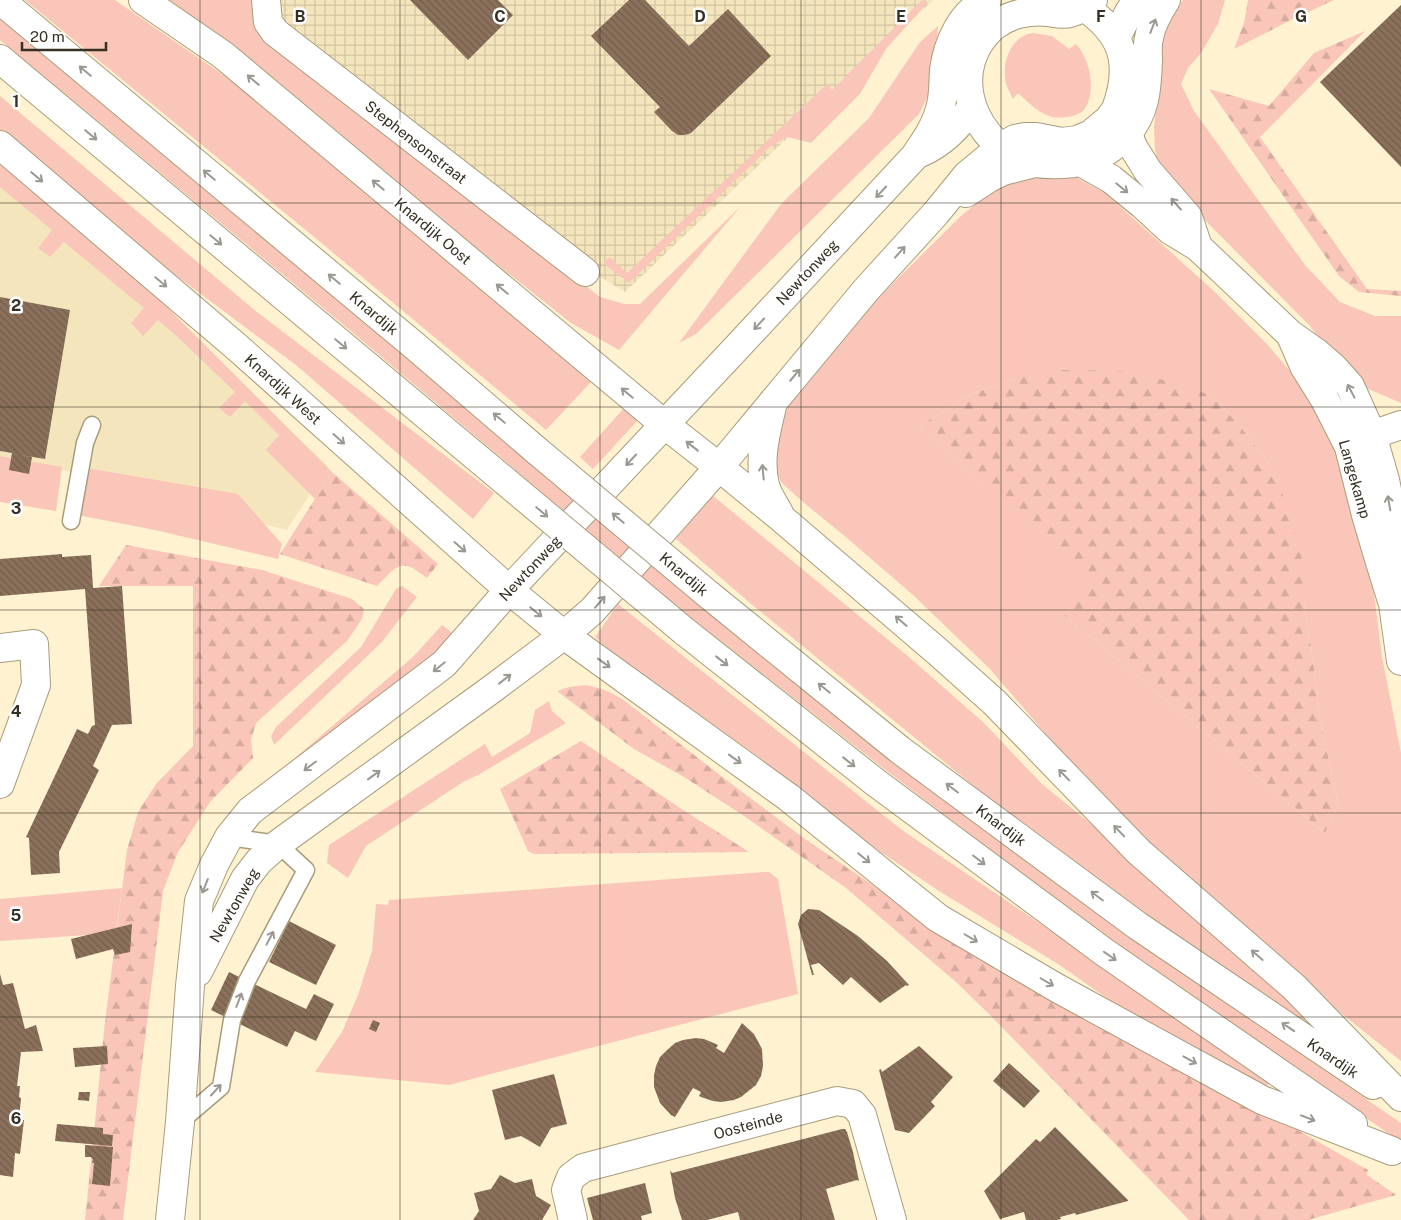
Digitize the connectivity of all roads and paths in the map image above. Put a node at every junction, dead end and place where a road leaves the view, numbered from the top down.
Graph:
1 (0, 0) edge
2 (143, 0) edge
3 (266, 0) edge
4 (1137, 0) edge
5 (1166, 0) edge
6 (1084, 2) edge
7 (977, 3) edge
8 (1116, 38) junction
9 (982, 40) junction
10 (0, 59) edge
11 (972, 106) junction
12 (1116, 108) junction
13 (1128, 134) junction
14 (0, 145) edge
15 (1001, 147) junction
16 (914, 156) junction
17 (1081, 162) junction
18 (1035, 163) junction
19 (936, 213) junction
20 (1198, 247) junction
21 (585, 272) dead end
22 (773, 402) junction
23 (664, 424) junction
24 (92, 425) dead end
25 (1401, 425) edge
26 (1360, 441) junction
27 (719, 467) junction
28 (780, 517) junction
29 (71, 521) dead end
30 (508, 590) junction
31 (564, 635) junction
32 (0, 648) edge
33 (1401, 661) edge
34 (0, 784) edge
35 (229, 837) junction
36 (278, 844) junction
37 (190, 986) junction
38 (1401, 1097) edge
39 (1401, 1104) edge
40 (180, 1122) junction
41 (1396, 1154) edge
42 (170, 1220) edge
43 (573, 1220) edge
44 (892, 1220) edge

39 -> 1 main road, Knardijk, bridge
23 -> 2 main road, Knardijk Oost
3 - 21 main road, Stephensonstraat
4 - 8 main road
13 -> 5 main road
6 - 8 main road
6 - 9 main road
7 - 9 main road
7 - 16 main road, Newtonweg
8 - 12 main road
9 - 11 main road
10 -> 41 main road, bridge
11 - 15 main road
11 - 16 main road, Newtonweg
12 - 13 main road, Langekamp
12 - 15 main road
13 - 17 main road
20 -> 13 main road, Langekamp
14 -> 30 main road, Knardijk West
15 - 18 main road
15 - 19 main road, Newtonweg
16 -> 23 main road, Newtonweg
17 - 18 main road
17 -> 20 main road, Langekamp
18 - 19 main road, Newtonweg
22 -> 19 main road, Newtonweg
20 - 26 main road, Langekamp
22 - 27 main road, Newtonweg
28 -> 22 main road
27 -> 23 main road, Knardijk Oost
23 -> 30 main road, Newtonweg
24 - 29 lane
25 - 26 main road
26 - 33 main road, Langekamp
27 - 28 main road, Knardijk Oost
31 -> 27 main road, Newtonweg
38 -> 28 main road, Knardijk Oost
30 -> 31 main road, Knardijk West
30 -> 35 main road, Newtonweg
36 -> 31 main road, Newtonweg
31 -> 41 main road, Knardijk West
32 - 34 main road
35 - 36 lane
35 -> 37 main road, Newtonweg
36 - 37 main road, Newtonweg
40 -> 36 lane
37 - 40 main road, Newtonweg
40 - 42 main road, Newtonweg
43 - 44 main road, Oosteinde

